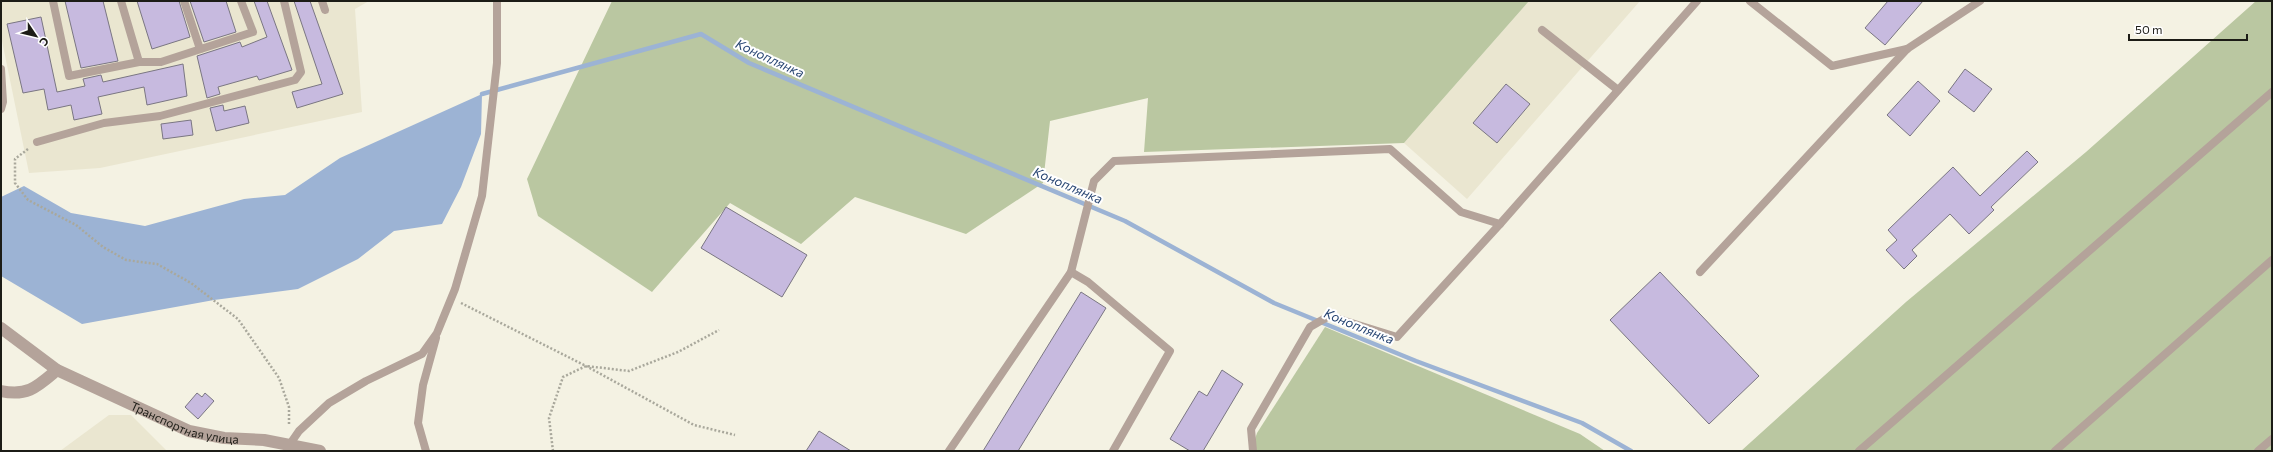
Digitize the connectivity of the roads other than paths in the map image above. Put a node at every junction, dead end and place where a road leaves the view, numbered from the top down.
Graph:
1 (53, 1) edge
2 (121, 1) edge
3 (184, 1) edge
4 (241, 1) edge
5 (284, 1) edge
6 (322, 1) edge
7 (497, 1) edge
8 (1697, 1) edge
9 (1750, 1) edge
10 (1980, 1) edge
11 (325, 10) dead end
12 (1542, 30) dead end
13 (200, 49) junction
14 (1907, 49) junction
15 (139, 62) junction
16 (1, 69) edge
17 (1618, 90) junction
18 (2272, 92) edge
19 (1, 109) edge
20 (38, 142) road end
21 (1500, 224) junction
22 (2272, 260) edge
23 (1071, 272) junction
24 (1700, 272) dead end
25 (1, 328) edge
26 (437, 333) junction
27 (57, 370) junction
28 (1, 390) edge
29 (2272, 439) edge
30 (290, 444) junction
31 (320, 451) edge
32 (426, 451) edge
33 (949, 451) edge
34 (1113, 451) edge
35 (1253, 451) edge
36 (1859, 451) edge
37 (2055, 451) edge
38 (2258, 451) edge

1 - 15 lane
2 - 15 lane
3 - 13 lane
4 - 13 lane
5 - 20 lane
6 - 11 lane
7 - 26 lane
8 - 17 lane
9 - 14 lane
10 - 14 lane
12 - 17 lane
13 - 15 lane
14 - 24 lane
16 - 19 lane
17 - 21 lane
18 - 36 lane
21 - 23 lane
21 - 35 lane
22 - 37 lane
23 - 33 lane
23 - 34 lane
25 - 27 street, Транспортная улица
26 - 30 lane
26 - 32 lane
27 - 28 street
27 - 30 street, Транспортная улица
29 - 38 lane
30 - 31 street, Транспортная улица

